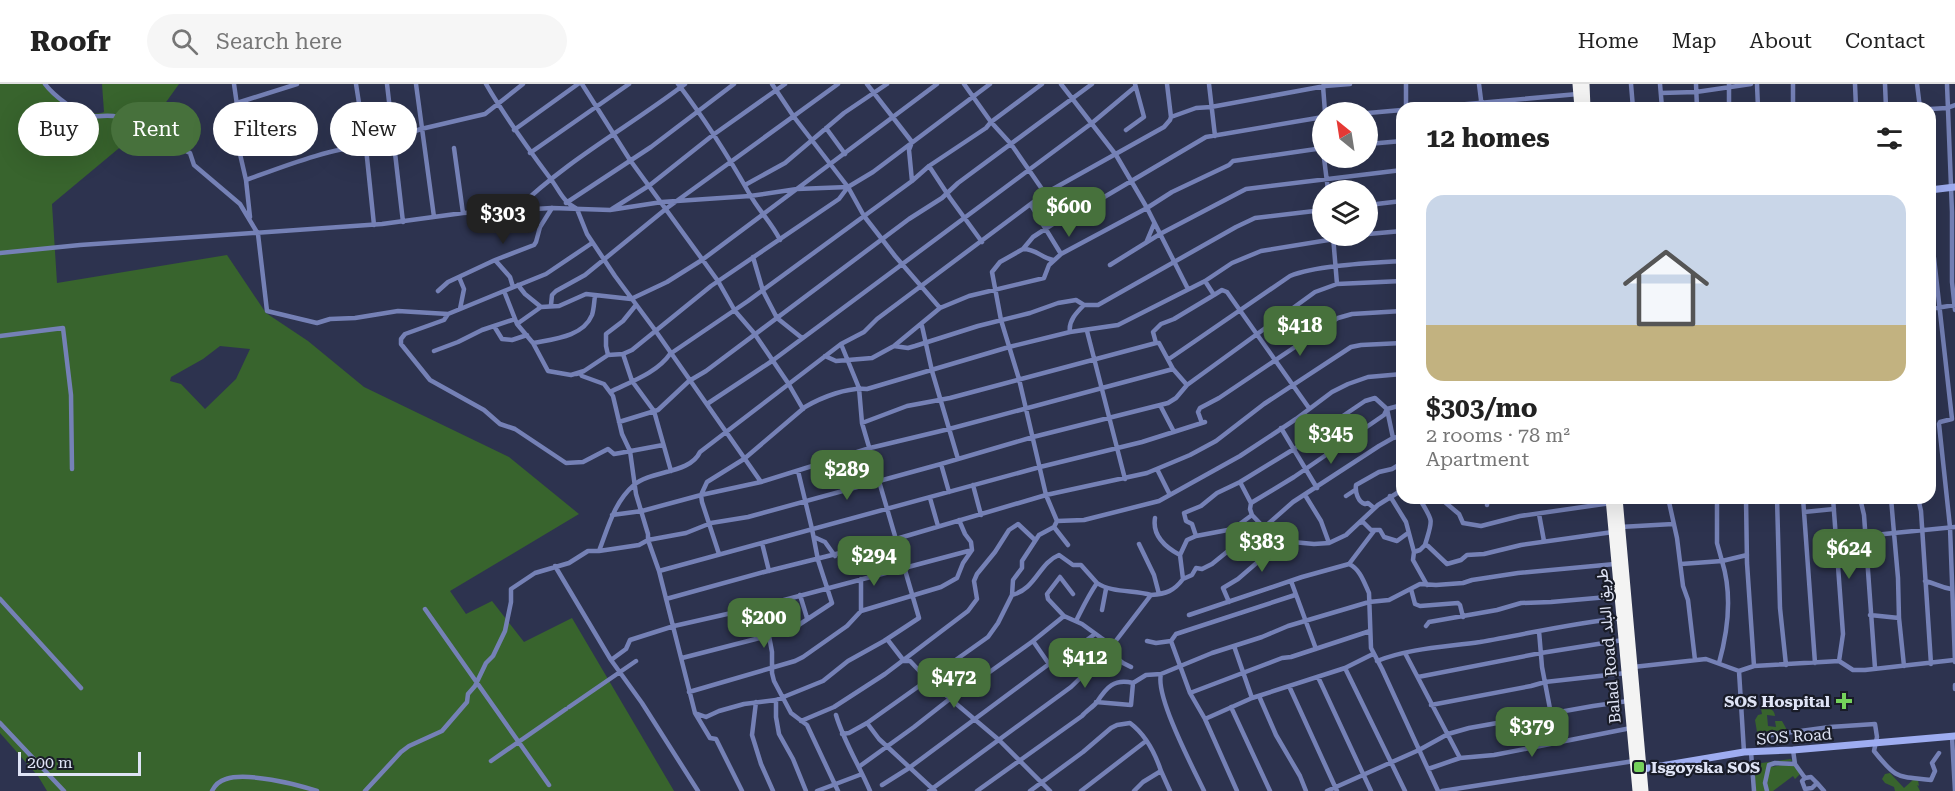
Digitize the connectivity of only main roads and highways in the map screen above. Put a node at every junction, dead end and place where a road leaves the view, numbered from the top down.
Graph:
1 (1577, 84) edge
2 (1584, 84) edge
3 (1579, 102) edge
4 (1586, 102) edge
5 (1614, 504) edge
6 (1617, 530) junction
7 (1629, 670) junction
8 (1637, 767) junction
9 (1637, 791) edge
10 (1644, 791) edge

1 - 3 highway
2 - 4 highway
5 - 6 highway, Balad Road طريق البلد
6 - 7 highway, Balad Road طريق البلد
6 - 7 highway, Balad Road طريق البلد
7 - 8 highway, Balad Road طريق البلد
7 - 8 highway, Balad Road طريق البلد
8 - 9 highway, Balad Road طريق البلد
8 - 10 highway, Balad Road طريق البلد

